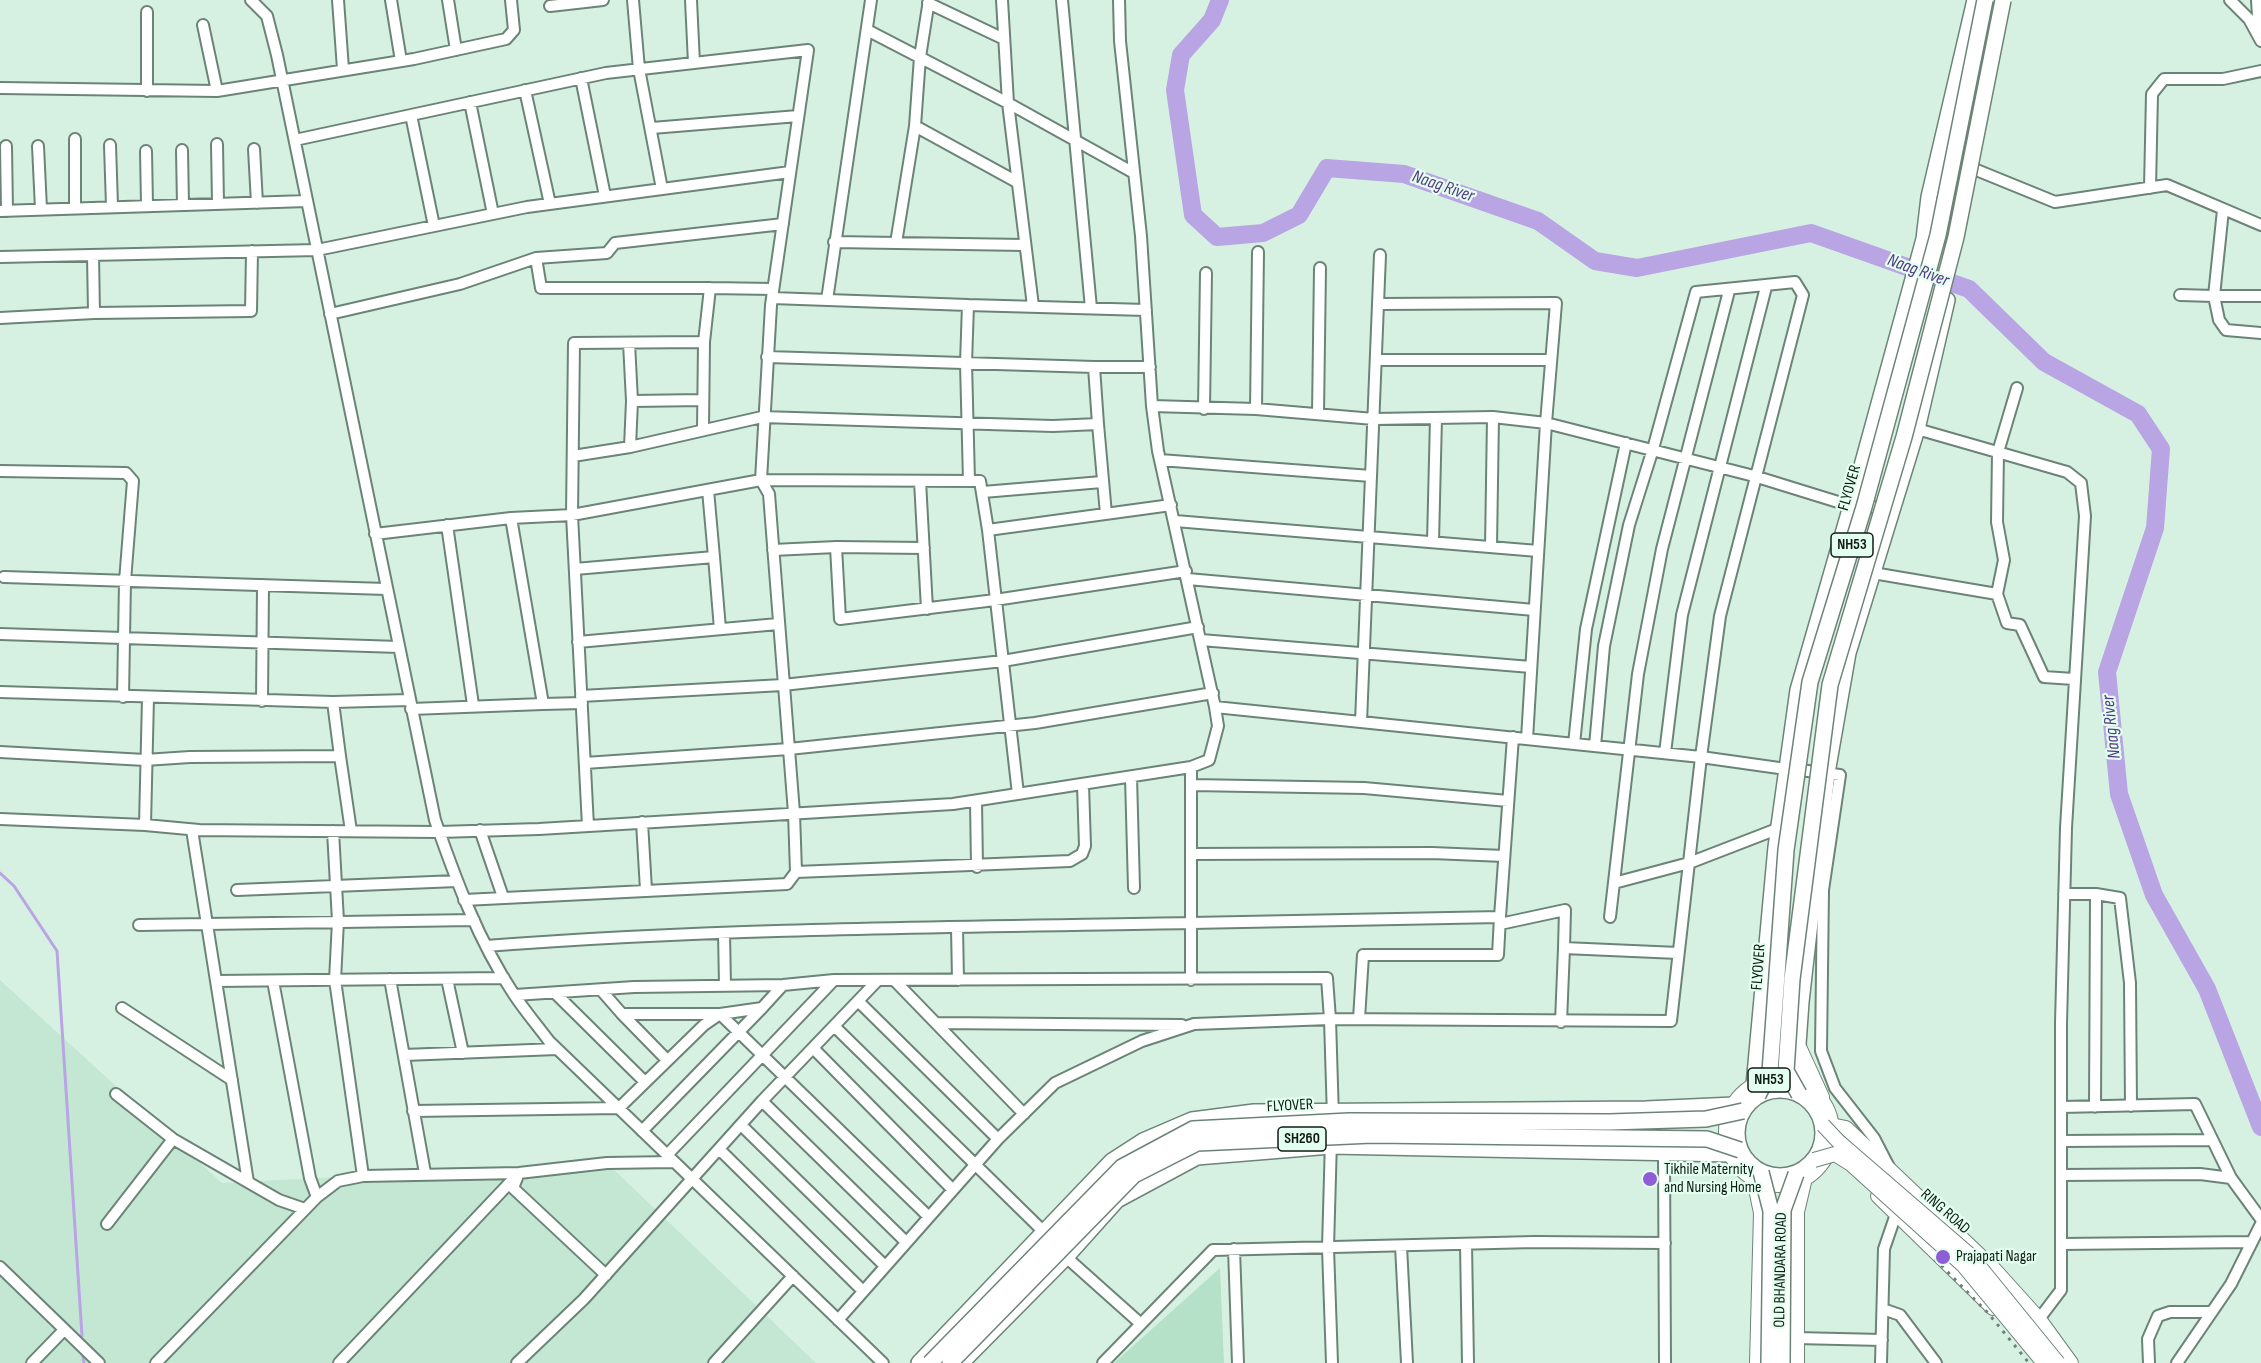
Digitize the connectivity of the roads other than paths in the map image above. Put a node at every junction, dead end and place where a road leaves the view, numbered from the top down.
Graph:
1 (338, 0) edge
2 (391, 0) edge
3 (448, 0) edge
4 (511, 0) edge
5 (603, 0) edge
6 (633, 0) edge
7 (691, 0) edge
8 (871, 0) edge
9 (1002, 0) edge
10 (1062, 0) edge
11 (1119, 0) edge
12 (1975, 0) edge
13 (1985, 0) edge
14 (2004, 0) edge
15 (2230, 0) edge
16 (2257, 0) edge
17 (929, 1) edge
18 (258, 3) edge
19 (550, 6) dead end
20 (147, 12) dead end
21 (203, 25) dead end
22 (867, 30) junction
23 (1004, 39) junction
24 (2260, 39) edge
25 (456, 50) junction
26 (920, 57) junction
27 (401, 61) junction
28 (694, 63) junction
29 (343, 69) junction
30 (639, 69) junction
31 (2261, 71) edge
32 (581, 78) junction
33 (282, 79) junction
34 (0, 88) edge
35 (525, 90) junction
36 (147, 91) junction
37 (217, 91) junction
38 (470, 102) junction
39 (1008, 103) junction
40 (411, 115) junction
41 (798, 116) junction
42 (915, 126) junction
43 (652, 128) junction
44 (75, 139) dead end
45 (295, 140) junction
46 (1077, 141) junction
47 (217, 144) dead end
48 (110, 145) dead end
49 (6, 146) dead end
50 (38, 146) dead end
51 (254, 149) dead end
52 (182, 150) dead end
53 (146, 151) dead end
54 (1974, 169) junction
55 (790, 172) junction
56 (1134, 173) junction
57 (1017, 182) junction
58 (2150, 188) junction
59 (662, 189) junction
60 (605, 196) junction
61 (307, 201) junction
62 (256, 203) junction
63 (183, 204) junction
64 (218, 204) junction
65 (550, 204) junction
66 (112, 206) junction
67 (147, 206) junction
68 (75, 208) junction
69 (41, 209) junction
70 (2223, 210) junction
71 (4, 211) edge
72 (493, 214) junction
73 (783, 224) junction
74 (2261, 225) edge
75 (434, 226) junction
76 (1924, 239) junction
77 (834, 242) junction
78 (896, 243) junction
79 (1025, 245) junction
80 (1960, 249) junction
81 (317, 250) junction
82 (252, 251) junction
83 (1258, 252) dead end
84 (93, 255) junction
85 (1380, 255) dead end
86 (0, 257) edge
87 (536, 258) junction
88 (1320, 268) dead end
89 (1206, 273) dead end
90 (1766, 286) junction
91 (710, 288) junction
92 (1729, 291) junction
93 (772, 294) junction
94 (2180, 295) dead end
95 (2214, 296) junction
96 (2261, 296) edge
97 (826, 300) junction
98 (1378, 304) junction
99 (968, 305) junction
100 (1033, 306) junction
101 (1091, 308) junction
102 (1146, 310) junction
103 (94, 313) junction
104 (330, 314) junction
105 (0, 318) edge
106 (2261, 333) edge
107 (704, 342) junction
108 (629, 343) junction
109 (767, 357) junction
110 (1376, 360) junction
111 (1551, 360) junction
112 (966, 363) junction
113 (1094, 367) junction
114 (1150, 368) junction
115 (2017, 388) dead end
116 (703, 400) junction
117 (632, 401) junction
118 (1152, 406) junction
119 (1204, 408) junction
120 (1256, 409) junction
121 (1318, 414) junction
122 (762, 417) junction
123 (1493, 417) junction
124 (1436, 418) junction
125 (1374, 419) junction
126 (968, 423) junction
127 (1546, 423) junction
128 (1098, 424) junction
129 (703, 429) junction
130 (1917, 429) junction
131 (1626, 443) junction
132 (630, 447) junction
133 (1653, 449) junction
134 (1998, 452) junction
135 (573, 456) junction
136 (1687, 458) junction
137 (1160, 460) junction
138 (1720, 467) junction
139 (0, 471) edge
140 (1371, 476) junction
141 (1754, 476) junction
142 (761, 480) junction
143 (920, 481) junction
144 (969, 481) junction
145 (1102, 482) junction
146 (708, 490) junction
147 (983, 492) junction
148 (1171, 505) junction
149 (1851, 506) junction
150 (1892, 508) junction
151 (1106, 514) junction
152 (572, 515) junction
153 (511, 518) junction
154 (1175, 521) junction
155 (447, 525) junction
156 (988, 530) junction
157 (375, 534) junction
158 (1369, 536) junction
159 (1433, 542) junction
160 (836, 547) junction
161 (1491, 547) junction
162 (924, 548) junction
163 (773, 550) junction
164 (1538, 551) junction
165 (714, 557) junction
166 (575, 569) junction
167 (1873, 573) junction
168 (1187, 575) junction
169 (4, 577) dead end
170 (125, 580) junction
171 (263, 585) junction
172 (386, 589) junction
173 (1997, 594) junction
174 (1366, 597) junction
175 (995, 600) junction
176 (927, 609) junction
177 (1534, 610) junction
178 (778, 624) junction
179 (1198, 627) junction
180 (720, 629) junction
181 (0, 634) edge
182 (123, 637) junction
183 (1201, 640) junction
184 (262, 641) junction
185 (578, 642) junction
186 (399, 647) junction
187 (1364, 655) junction
188 (1003, 661) junction
189 (1531, 667) junction
190 (2074, 679) junction
191 (783, 685) junction
192 (0, 692) edge
193 (1213, 693) junction
194 (123, 697) junction
195 (148, 698) junction
196 (581, 699) junction
197 (262, 701) junction
198 (333, 702) junction
199 (410, 704) junction
200 (543, 704) junction
201 (473, 705) junction
202 (1215, 707) junction
203 (1361, 722) junction
204 (1012, 726) junction
205 (1513, 737) junction
206 (1527, 739) junction
207 (1574, 744) junction
208 (1595, 746) junction
209 (789, 749) junction
210 (1629, 749) junction
211 (0, 752) edge
212 (1665, 753) junction
213 (339, 756) junction
214 (1701, 757) junction
215 (145, 760) junction
216 (585, 763) junction
217 (1191, 767) junction
218 (1786, 769) junction
219 (1827, 773) junction
220 (1131, 777) junction
221 (1083, 785) junction
222 (1191, 785) junction
223 (1018, 794) junction
224 (976, 801) junction
225 (1508, 801) junction
226 (794, 813) junction
227 (0, 819) edge
228 (642, 822) junction
229 (145, 825) junction
230 (588, 826) junction
231 (200, 830) junction
232 (480, 830) junction
233 (333, 831) junction
234 (351, 831) junction
235 (439, 832) junction
236 (1191, 854) junction
237 (1504, 856) junction
238 (1689, 863) junction
239 (977, 867) junction
240 (796, 872) junction
241 (457, 881) junction
242 (1614, 883) junction
243 (336, 885) junction
244 (1134, 888) dead end
245 (237, 890) dead end
246 (646, 890) junction
247 (2064, 894) junction
248 (2096, 894) junction
249 (503, 897) junction
250 (464, 900) junction
251 (1610, 917) dead end
252 (474, 920) junction
253 (1500, 920) junction
254 (338, 921) junction
255 (207, 923) junction
256 (1191, 923) junction
257 (139, 925) dead end
258 (957, 927) junction
259 (724, 933) junction
260 (486, 946) junction
261 (1564, 948) junction
262 (1678, 953) junction
263 (1767, 961) junction
264 (1806, 963) junction
265 (504, 978) junction
266 (447, 979) junction
267 (334, 980) junction
268 (390, 980) junction
269 (834, 980) junction
270 (878, 980) junction
271 (894, 980) junction
272 (958, 980) junction
273 (1191, 980) junction
274 (216, 981) junction
275 (273, 981) junction
276 (725, 986) junction
277 (783, 986) junction
278 (601, 990) junction
279 (555, 993) junction
280 (515, 995) junction
281 (858, 1001) junction
282 (122, 1008) dead end
283 (762, 1008) junction
284 (622, 1014) junction
285 (720, 1014) junction
286 (1330, 1019) junction
287 (1359, 1019) junction
288 (1561, 1022) junction
289 (936, 1023) junction
290 (834, 1026) junction
291 (1190, 1026) junction
292 (739, 1032) junction
293 (1798, 1044) junction
294 (557, 1048) junction
295 (813, 1048) junction
296 (463, 1053) junction
297 (761, 1054) junction
298 (404, 1055) junction
299 (667, 1060) junction
300 (785, 1077) junction
301 (232, 1080) junction
302 (645, 1082) junction
303 (1800, 1089) junction
304 (1756, 1090) junction
305 (116, 1094) dead end
306 (762, 1101) junction
307 (2131, 1106) junction
308 (2061, 1107) junction
309 (2095, 1107) junction
310 (619, 1108) junction
311 (1738, 1108) junction
312 (413, 1111) junction
313 (1333, 1111) junction
314 (1024, 1114) junction
315 (741, 1125) junction
316 (1827, 1125) junction
317 (1846, 1128) junction
318 (642, 1131) junction
319 (173, 1139) junction
320 (998, 1140) junction
321 (2212, 1140) junction
322 (2062, 1141) junction
323 (1330, 1146) junction
324 (718, 1149) junction
325 (1665, 1152) junction
326 (1735, 1152) junction
327 (670, 1159) junction
328 (1818, 1161) junction
329 (976, 1165) junction
330 (425, 1173) junction
331 (519, 1173) junction
332 (1893, 1175) junction
333 (2062, 1175) junction
334 (363, 1176) junction
335 (1758, 1176) junction
336 (1800, 1176) junction
337 (2231, 1178) junction
338 (692, 1179) junction
339 (248, 1182) junction
340 (953, 1190) junction
341 (317, 1197) junction
342 (305, 1209) junction
343 (1896, 1214) junction
344 (929, 1216) junction
345 (2261, 1218) edge
346 (107, 1224) dead end
347 (2261, 1224) edge
348 (1043, 1231) junction
349 (906, 1242) junction
350 (2250, 1242) junction
351 (1466, 1244) junction
352 (1665, 1244) junction
353 (2061, 1244) junction
354 (1401, 1246) junction
355 (1328, 1248) junction
356 (1234, 1249) junction
357 (1066, 1257) junction
358 (885, 1266) junction
359 (0, 1268) edge
360 (606, 1275) junction
361 (793, 1276) junction
362 (863, 1291) junction
363 (1883, 1309) junction
364 (2212, 1312) junction
365 (2038, 1319) junction
366 (838, 1320) junction
367 (1141, 1324) junction
368 (64, 1330) junction
369 (1796, 1338) junction
370 (1882, 1340) junction
371 (32, 1363) edge
372 (99, 1363) edge
373 (156, 1363) edge
374 (339, 1363) edge
375 (517, 1363) edge
376 (714, 1363) edge
377 (883, 1363) edge
378 (919, 1363) edge
379 (930, 1363) edge
380 (950, 1363) edge
381 (961, 1363) edge
382 (1103, 1363) edge
383 (1238, 1363) edge
384 (1332, 1363) edge
385 (1407, 1363) edge
386 (1468, 1363) edge
387 (1665, 1363) edge
388 (1757, 1363) edge
389 (1769, 1363) edge
390 (1782, 1363) edge
391 (1797, 1363) edge
392 (1881, 1363) edge
393 (1936, 1363) edge
394 (2038, 1363) edge
395 (2044, 1363) edge
396 (2058, 1363) edge
397 (2071, 1363) edge
398 (2149, 1363) edge
399 (2177, 1363) edge

1 - 29 street
2 - 27 street
3 - 25 street
4 - 25 street
5 - 19 street
6 - 30 street
7 - 28 street
8 - 22 street
9 - 23 street
10 - 46 street
11 - 56 street
12 - 76 highway, NH53
13 - 304 highway, FLYOVER / NH53, bridge
14 - 54 highway, NH53
14 - 303 highway, FLYOVER / NH53, bridge
15 - 24 street
16 - 24 street
17 - 23 street
17 - 26 street
18 - 33 street
20 - 36 street
21 - 37 street
22 - 26 street
22 - 77 street
23 - 39 street
25 - 27 street
26 - 39 street
26 - 42 street
27 - 29 street
28 - 30 street
28 - 41 street
29 - 33 street
30 - 32 street
30 - 43 street
31 - 58 street
32 - 35 street
32 - 60 street
33 - 37 street
33 - 45 street
34 - 36 street
35 - 38 street
35 - 65 street
36 - 37 street
38 - 40 street
38 - 72 street
39 - 46 street
39 - 57 street
40 - 45 street
40 - 75 street
41 - 43 street
41 - 55 street
42 - 57 street
42 - 78 street
43 - 59 street
44 - 68 street
45 - 61 street
46 - 56 street
46 - 101 street
47 - 64 street
48 - 66 street
49 - 71 street
50 - 69 street
51 - 62 street
52 - 63 street
53 - 67 street
54 - 58 street
54 - 80 highway, NH53
55 - 59 street
55 - 73 street
56 - 102 street
57 - 79 street
58 - 70 street
59 - 60 street
60 - 65 street
61 - 62 street
61 - 81 street
62 - 64 street
63 - 64 street
63 - 67 street
65 - 72 street
66 - 67 street
66 - 68 street
68 - 69 street
69 - 71 street
70 - 74 street
70 - 95 street
72 - 75 street
73 - 87 street
73 - 93 street
75 - 81 street
76 - 80 highway
76 - 149 highway, NH53
77 - 78 street
77 - 97 street
78 - 79 street
79 - 100 street
80 - 130 highway, NH53
81 - 82 street
81 - 104 street
82 - 84 street
82 - 103 street
83 - 120 street
84 - 86 street
84 - 103 street
85 - 98 street
87 - 91 street
87 - 104 street
88 - 121 street
89 - 119 street
90 - 92 street
90 - 138 street
90 - 141 street
91 - 93 street
91 - 107 street
92 - 133 street
92 - 136 street
93 - 97 street
93 - 109 street
94 - 95 street
95 - 96 street
95 - 106 street
97 - 99 street
98 - 110 street
98 - 111 street
99 - 100 street
99 - 112 street
100 - 101 street
101 - 102 street
102 - 114 street
103 - 105 street
104 - 157 street
107 - 108 street
107 - 116 street
108 - 117 street
108 - 135 street
109 - 112 street
109 - 122 street
110 - 111 street
110 - 125 street
111 - 127 street
112 - 113 street
112 - 126 street
113 - 114 street
113 - 128 street
114 - 118 street
115 - 134 street
116 - 117 street
116 - 129 street
117 - 132 street
118 - 119 street
118 - 137 street
119 - 120 street
120 - 121 street
121 - 125 street
122 - 126 street
122 - 129 street
122 - 142 street
123 - 124 street
123 - 127 street
123 - 161 street
124 - 125 street
124 - 159 street
125 - 140 street
126 - 128 street
126 - 144 street
127 - 131 street
127 - 164 street
128 - 145 street
129 - 132 street
130 - 134 street
130 - 150 highway, NH53
131 - 133 street
131 - 207 street
132 - 135 street
133 - 136 street
133 - 208 street
134 - 173 street
134 - 190 street
135 - 152 street
136 - 138 street
136 - 210 street
137 - 140 street
137 - 148 street
138 - 141 street
138 - 212 street
139 - 170 street
140 - 158 street
141 - 149 street
141 - 214 street
142 - 143 street
142 - 146 street
142 - 163 street
143 - 144 street
143 - 162 street
144 - 147 street
145 - 147 street
145 - 151 street
146 - 152 street
146 - 165 street
147 - 156 street
148 - 151 street
148 - 154 street
149 - 150 street
149 - 218 highway, NH53
150 - 167 highway, NH53
151 - 156 street
152 - 153 street
152 - 166 street
153 - 155 street
153 - 200 street
154 - 158 street
154 - 168 street
155 - 157 street
155 - 201 street
156 - 175 street
157 - 172 street
158 - 159 street
158 - 174 street
159 - 161 street
160 - 162 street
160 - 163 street
160 - 176 street
161 - 164 street
162 - 176 street
163 - 178 street
164 - 177 street
165 - 166 street
165 - 180 street
166 - 185 street
167 - 173 street
167 - 219 highway, NH53
168 - 174 street
168 - 175 street
168 - 179 street
169 - 170 street
170 - 171 street
170 - 182 street
171 - 172 street
171 - 184 street
172 - 186 street
173 - 190 street
174 - 177 street
174 - 187 street
175 - 176 street
175 - 188 street
177 - 189 street
178 - 180 street
178 - 191 street
179 - 183 street
179 - 188 street
180 - 185 street
181 - 182 street
182 - 184 street
182 - 194 street
183 - 187 street
183 - 193 street
184 - 186 street
184 - 197 street
185 - 196 street
186 - 199 street
187 - 189 street
187 - 203 street
188 - 191 street
188 - 204 street
189 - 206 street
190 - 247 street
191 - 196 street
191 - 209 street
192 - 194 street
193 - 202 street
193 - 204 street
194 - 195 street
195 - 197 street
195 - 215 street
196 - 200 street
196 - 216 street
197 - 198 street
198 - 199 street
198 - 213 street
199 - 201 street
199 - 235 street
200 - 201 street
202 - 203 street
202 - 217 street
203 - 205 street
204 - 209 street
204 - 223 street
205 - 206 street
205 - 225 street
206 - 207 street
207 - 208 street
208 - 210 street
209 - 216 street
209 - 226 street
210 - 212 street
210 - 242 street
211 - 215 street
212 - 214 street
213 - 215 street
213 - 234 street
214 - 218 street
214 - 238 street
215 - 229 street
216 - 230 street
217 - 220 street
217 - 222 street
218 - 219 street
218 - 238 street
218 - 263 highway, NH53
219 - 264 highway, NH53
219 - 332 street
220 - 221 street
220 - 244 street
221 - 223 street
221 - 239 street
222 - 225 street
222 - 236 street
223 - 224 street
224 - 226 street
224 - 239 street
225 - 237 street
226 - 228 street
226 - 240 street
227 - 229 street
228 - 230 street
228 - 246 street
229 - 231 street
230 - 232 street
231 - 233 street
231 - 255 street
232 - 235 street
232 - 249 street
233 - 234 street
233 - 243 street
234 - 235 street
235 - 241 street
236 - 237 street
236 - 256 street
237 - 253 street
238 - 242 street
238 - 262 street
239 - 240 street
240 - 246 street
241 - 243 street
241 - 250 street
242 - 251 street
243 - 245 street
243 - 254 street
246 - 249 street
247 - 248 street
247 - 308 street
248 - 307 street
248 - 309 street
249 - 250 street
250 - 252 street
252 - 254 street
252 - 260 street
253 - 256 street
253 - 261 street
253 - 287 street
254 - 255 street
254 - 267 street
255 - 257 street
255 - 274 street
256 - 258 street
256 - 273 street
258 - 259 street
258 - 272 street
259 - 260 street
259 - 276 street
260 - 265 street
261 - 262 street
261 - 288 street
262 - 288 street
263 - 264 highway
263 - 304 highway, NH53
264 - 293 highway, NH53
265 - 266 street
265 - 280 street
266 - 268 street
266 - 296 street
267 - 268 street
267 - 275 street
267 - 334 street
268 - 298 street
269 - 270 street
269 - 277 street
269 - 297 street
270 - 271 street
270 - 281 street
271 - 272 street
271 - 289 street
272 - 273 street
273 - 286 street
274 - 275 street
274 - 301 street
275 - 341 street
276 - 277 street
276 - 278 street
277 - 283 street
278 - 279 street
278 - 284 street
279 - 280 street
279 - 302 street
280 - 294 street
281 - 290 street
281 - 320 street
282 - 301 street
283 - 285 street
283 - 292 street
284 - 285 street
284 - 299 street
285 - 292 street
285 - 299 street
286 - 287 street
286 - 291 street
286 - 313 street
287 - 288 street
289 - 291 street
289 - 314 street
290 - 295 street
290 - 329 street
291 - 314 street
292 - 297 street
292 - 318 street
293 - 303 highway, NH53
293 - 317 main road
294 - 296 street
294 - 310 street
295 - 300 street
295 - 340 street
296 - 298 street
297 - 300 street
297 - 327 street
298 - 312 street
299 - 302 street
300 - 306 street
300 - 344 street
301 - 339 street
302 - 310 street
303 - 304 highway, NH53
303 - 316 highway, FLYOVER / NH53
304 - 311 highway, FLYOVER / NH53
305 - 319 street
306 - 315 street
306 - 349 street
307 - 309 street
307 - 321 street
308 - 309 street
308 - 322 street
310 - 312 street
310 - 318 street
311 - 313 highway
311 - 326 highway, NH53
311 - 379 highway, FLYOVER, bridge
312 - 330 street
313 - 323 street
313 - 348 highway
314 - 320 street
315 - 324 street
315 - 358 street
316 - 317 main road
316 - 328 highway
316 - 396 main road, RING ROAD, bridge
317 - 332 main road
318 - 327 street
319 - 339 street
319 - 346 street
320 - 329 street
321 - 322 street
321 - 337 street
322 - 333 street
323 - 325 highway, SH260
323 - 355 street
323 - 357 highway, SH260
324 - 338 street
324 - 362 street
325 - 326 highway, SH260
325 - 352 street
326 - 335 highway, FLYOVER
326 - 380 highway, FLYOVER / SH260, bridge
327 - 331 street
327 - 338 street
328 - 336 highway
328 - 343 main road, RING ROAD
328 - 395 main road, RING ROAD, bridge
329 - 340 street
329 - 348 street
330 - 331 street
330 - 334 street
331 - 360 street
331 - 374 street
332 - 365 main road
333 - 337 street
333 - 353 street
334 - 341 street
335 - 336 highway
335 - 388 main road
335 - 389 highway, FLYOVER, bridge
336 - 369 main road, OLD BHANDARA ROAD
336 - 390 highway, bridge
337 - 345 street
338 - 360 street
338 - 361 street
339 - 342 street
340 - 344 street
341 - 342 street
342 - 373 street
343 - 363 street
343 - 394 main road, RING ROAD
344 - 349 street
347 - 350 street
348 - 378 highway
349 - 358 street
350 - 353 street
350 - 364 street
351 - 352 street
351 - 354 street
351 - 386 street
352 - 387 street
353 - 365 street
354 - 355 street
354 - 385 street
355 - 356 street
355 - 384 street
356 - 367 street
356 - 383 street
357 - 367 street
357 - 381 highway, SH260
358 - 362 street
359 - 368 street
360 - 375 street
361 - 366 street
361 - 376 street
362 - 366 street
363 - 370 street
363 - 393 street
364 - 398 street
364 - 399 street
365 - 397 main road
366 - 377 street
367 - 382 street
368 - 371 street
368 - 372 street
369 - 370 street
369 - 391 main road, OLD BHANDARA ROAD
370 - 392 street

